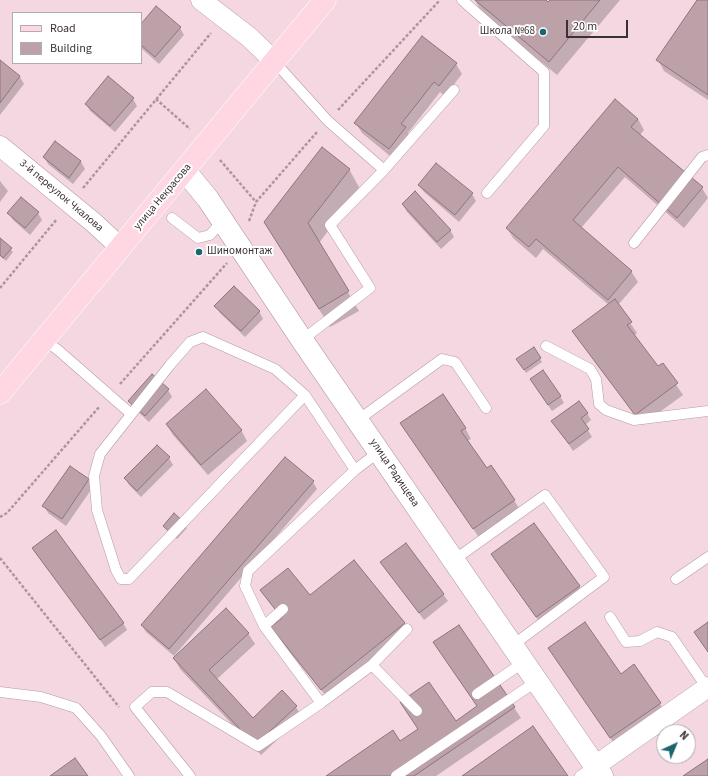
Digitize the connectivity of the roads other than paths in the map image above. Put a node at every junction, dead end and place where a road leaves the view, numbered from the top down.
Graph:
1 (201, 0) edge
2 (325, 0) edge
3 (462, 0) edge
4 (273, 60) junction
5 (454, 90) dead end
6 (0, 146) edge
7 (708, 155) edge
8 (384, 170) junction
9 (185, 172) junction
10 (487, 193) dead end
11 (172, 218) dead end
12 (222, 221) junction
13 (634, 242) dead end
14 (120, 247) junction
15 (44, 340) junction
16 (302, 340) junction
17 (546, 346) dead end
18 (0, 393) edge
19 (305, 395) junction
20 (486, 408) dead end
21 (708, 411) edge
22 (130, 414) junction
23 (358, 420) junction
24 (380, 451) junction
25 (355, 470) junction
26 (708, 557) edge
27 (454, 560) junction
28 (676, 579) dead end
29 (283, 609) dead end
30 (610, 617) dead end
31 (264, 626) junction
32 (407, 629) dead end
33 (518, 653) junction
34 (372, 665) junction
35 (537, 681) junction
36 (708, 688) edge
37 (0, 692) edge
38 (478, 694) dead end
39 (321, 703) junction
40 (417, 711) dead end
41 (592, 773) edge
42 (129, 776) edge
43 (190, 776) edge
44 (396, 776) edge

1 - 4 street
2 - 4 main road, улица Некрасова
3 - 10 lane
4 - 8 lane
4 - 9 main road, улица Некрасова
5 - 8 lane
6 - 14 street, 3-й переулок Чкалова
7 - 13 lane
8 - 16 lane
9 - 12 street, улица Радищева
9 - 14 main road, улица Некрасова
11 - 12 lane
12 - 16 street, улица Радищева
14 - 15 main road, улица Некрасова
15 - 18 main road, улица Некрасова
15 - 22 lane
16 - 23 street, улица Радищева
17 - 21 lane
19 - 22 lane
19 - 22 lane
19 - 25 lane
20 - 23 lane
23 - 24 street, улица Радищева
24 - 25 lane
24 - 27 street, улица Радищева
25 - 31 lane
26 - 28 lane
27 - 33 street, улица Радищева
27 - 33 lane
29 - 31 lane
30 - 36 lane
31 - 39 lane
32 - 34 lane
33 - 35 street, улица Радищева
33 - 38 lane
34 - 39 lane
34 - 40 lane
35 - 41 street, улица Радищева
35 - 44 lane
36 - 41 street
37 - 42 lane
39 - 43 lane

